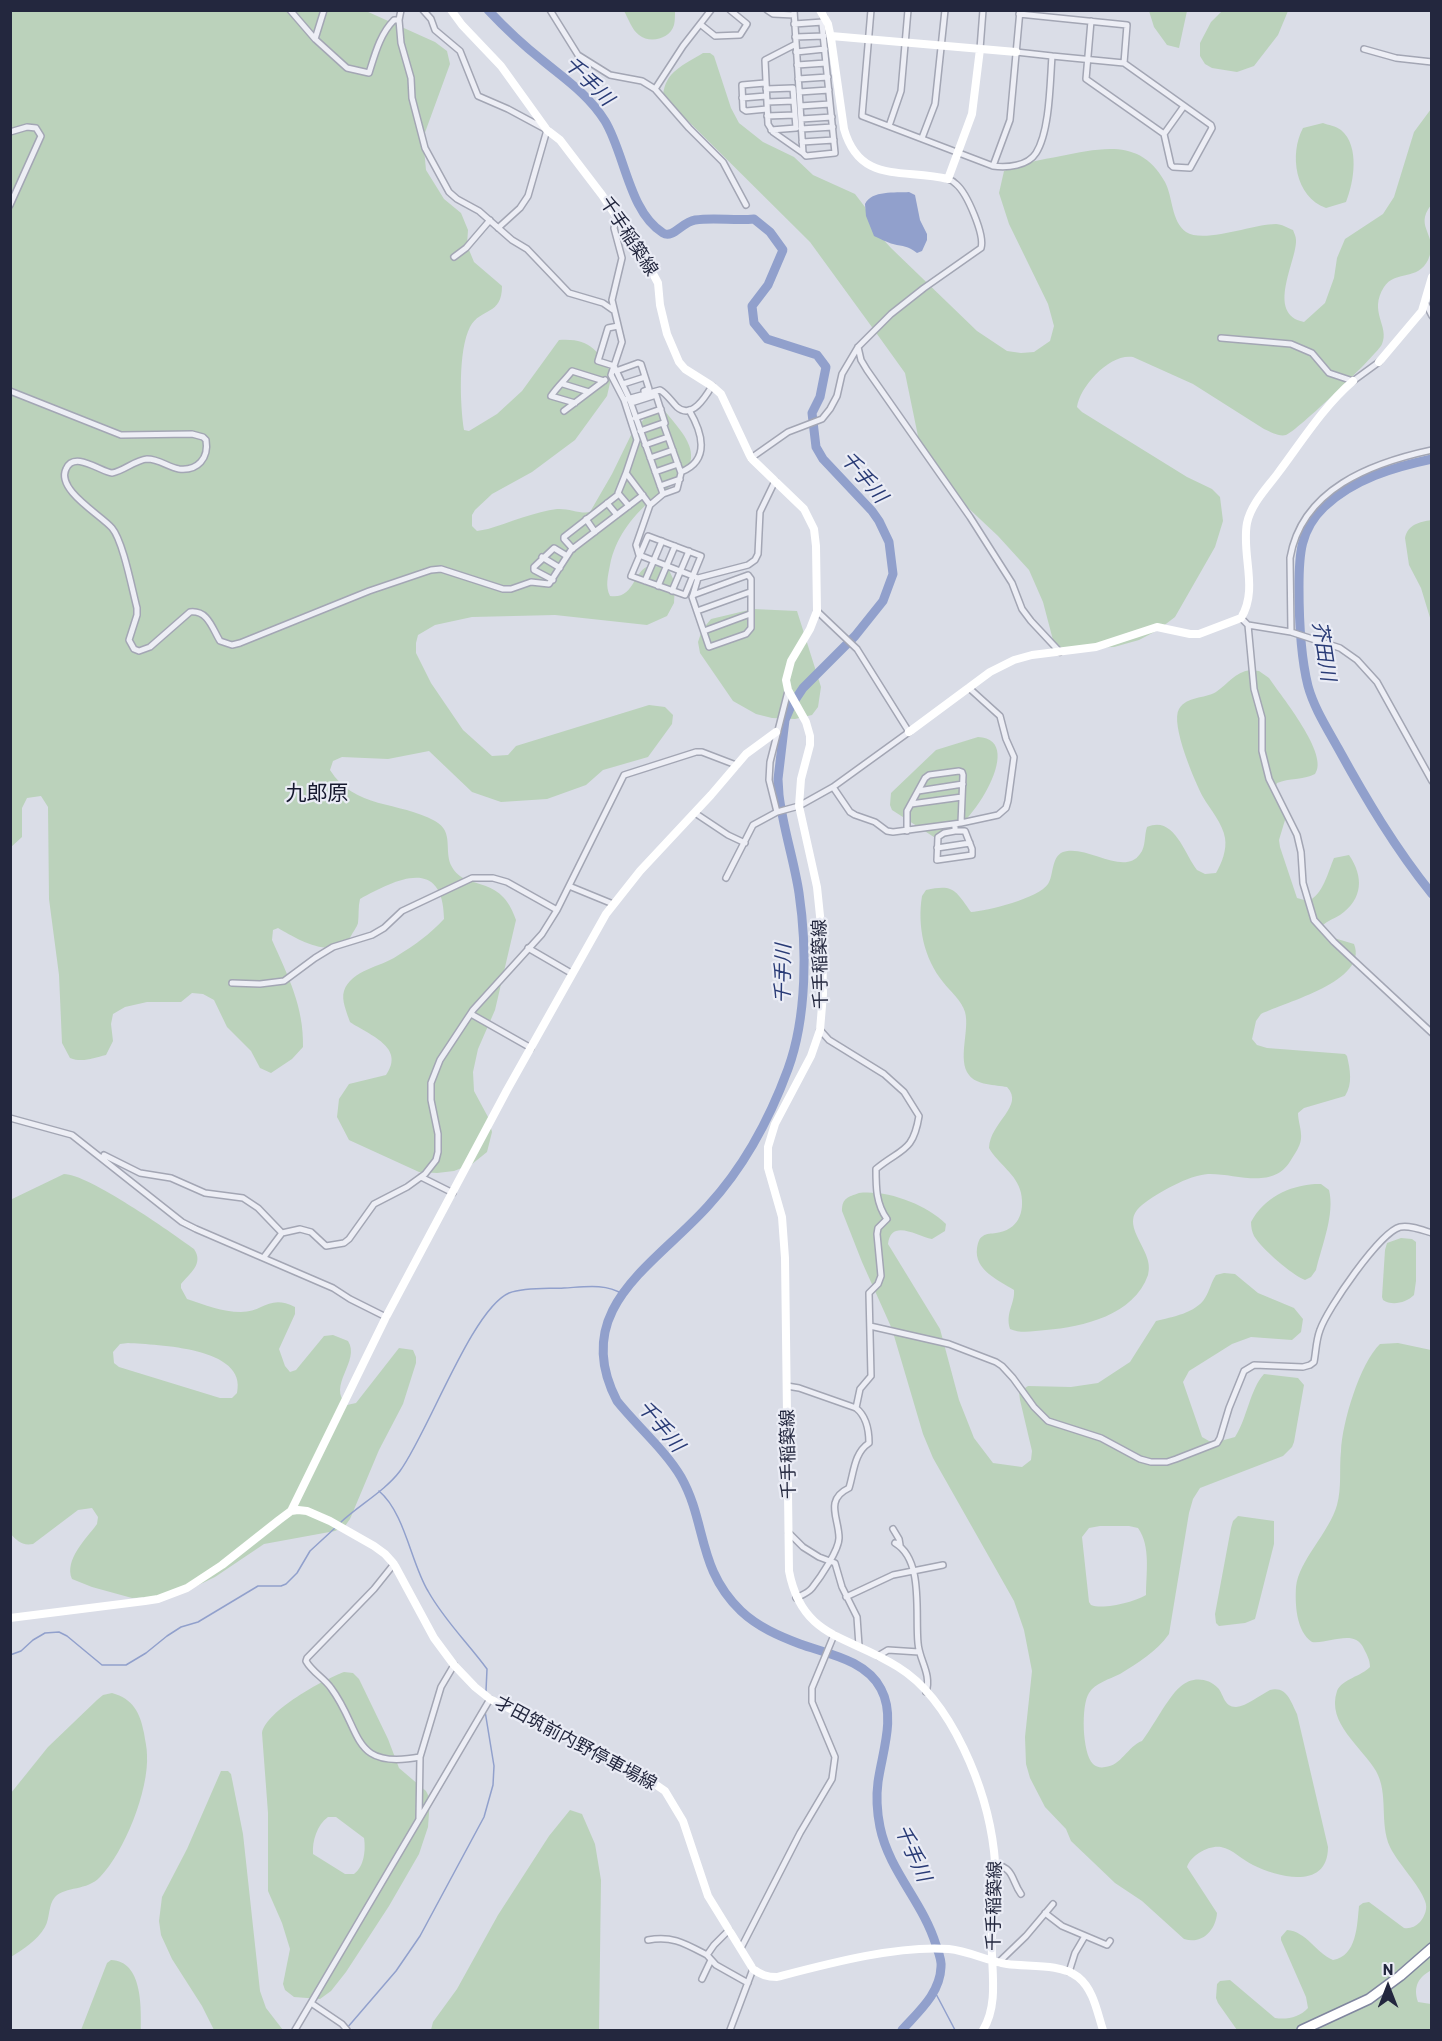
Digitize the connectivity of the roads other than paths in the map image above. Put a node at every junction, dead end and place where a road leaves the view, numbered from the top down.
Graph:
1 (290, 10) edge
2 (324, 10) edge
3 (401, 10) edge
4 (423, 10) edge
5 (451, 10) edge
6 (550, 10) edge
7 (711, 10) edge
8 (730, 10) edge
9 (871, 10) edge
10 (908, 10) edge
11 (945, 10) edge
12 (983, 10) edge
13 (770, 11) edge
14 (1020, 12) edge
15 (794, 13) edge
16 (822, 16) edge
17 (399, 20) junction
18 (1091, 21) junction
19 (700, 24) junction
20 (794, 24) junction
21 (827, 36) junction
22 (315, 39) junction
23 (869, 39) junction
24 (795, 41) junction
25 (905, 42) junction
26 (941, 46) junction
27 (980, 49) junction
28 (1364, 49) dead end
29 (825, 50) junction
30 (796, 52) junction
31 (1016, 52) junction
32 (1052, 56) junction
33 (1088, 59) junction
34 (1431, 62) edge
35 (826, 63) junction
36 (1124, 63) junction
37 (797, 65) junction
38 (828, 76) junction
39 (798, 79) junction
40 (655, 89) junction
41 (829, 90) junction
42 (799, 92) junction
43 (742, 98) junction
44 (766, 99) junction
45 (794, 101) junction
46 (830, 104) junction
47 (800, 106) junction
48 (1184, 106) junction
49 (795, 115) junction
50 (832, 117) junction
51 (801, 119) junction
52 (889, 126) junction
53 (833, 127) junction
54 (801, 129) junction
55 (547, 130) junction
56 (771, 130) junction
57 (10, 132) edge
58 (1164, 134) junction
59 (922, 138) junction
60 (834, 140) junction
61 (802, 142) junction
62 (958, 152) junction
63 (803, 153) junction
64 (993, 166) junction
65 (948, 178) junction
66 (10, 205) edge
67 (746, 205) dead end
68 (617, 217) junction
69 (490, 220) junction
70 (498, 228) junction
71 (454, 257) dead end
72 (1431, 277) edge
73 (1425, 302) junction
74 (613, 310) junction
75 (1431, 316) edge
76 (618, 326) junction
77 (1221, 338) dead end
78 (858, 347) junction
79 (1379, 362) joint
80 (614, 371) junction
81 (645, 377) junction
82 (604, 381) junction
83 (1353, 381) junction
84 (563, 384) junction
85 (622, 384) junction
86 (712, 386) junction
87 (10, 392) edge
88 (589, 392) junction
89 (628, 400) junction
90 (575, 403) junction
91 (661, 409) junction
92 (689, 410) junction
93 (564, 411) dead end
94 (635, 418) junction
95 (663, 423) junction
96 (640, 431) junction
97 (668, 437) junction
98 (645, 445) junction
99 (673, 450) junction
100 (1431, 450) edge
101 (650, 458) junction
102 (751, 458) junction
103 (678, 464) junction
104 (655, 472) junction
105 (681, 472) junction
106 (626, 473) junction
107 (680, 479) junction
108 (775, 481) junction
109 (660, 486) junction
110 (619, 494) junction
111 (663, 494) junction
112 (643, 495) junction
113 (608, 503) junction
114 (650, 505) junction
115 (629, 506) junction
116 (618, 515) junction
117 (586, 519) junction
118 (595, 532) junction
119 (662, 541) junction
120 (675, 546) junction
121 (573, 549) junction
122 (689, 552) junction
123 (639, 555) junction
124 (567, 556) junction
125 (542, 557) junction
126 (654, 561) junction
127 (667, 566) junction
128 (560, 568) junction
129 (680, 571) junction
130 (696, 577) junction
131 (553, 580) junction
132 (645, 581) junction
133 (658, 586) junction
134 (672, 591) junction
135 (750, 592) junction
136 (693, 595) junction
137 (697, 611) junction
138 (817, 611) junction
139 (750, 614) junction
140 (1241, 618) junction
141 (1248, 625) junction
142 (704, 631) junction
143 (1291, 632) junction
144 (1060, 652) junction
145 (969, 688) junction
146 (790, 694) junction
147 (776, 732) junction
148 (909, 732) junction
149 (736, 765) junction
150 (1431, 781) edge
151 (963, 784) junction
152 (833, 787) junction
153 (918, 791) junction
154 (962, 797) junction
155 (911, 804) junction
156 (797, 806) junction
157 (778, 812) junction
158 (695, 813) junction
159 (957, 826) junction
160 (907, 831) junction
161 (744, 843) junction
162 (970, 843) junction
163 (937, 848) junction
164 (726, 878) dead end
165 (569, 886) junction
166 (613, 904) junction
167 (557, 910) junction
168 (528, 948) junction
169 (572, 973) junction
170 (232, 983) dead end
171 (471, 1014) junction
172 (820, 1030) junction
173 (1431, 1033) edge
174 (531, 1048) junction
175 (10, 1118) edge
176 (94, 1150) junction
177 (421, 1177) junction
178 (453, 1192) junction
179 (282, 1233) junction
180 (1431, 1233) edge
181 (264, 1257) junction
182 (386, 1317) junction
183 (870, 1326) junction
184 (787, 1386) junction
185 (856, 1408) junction
186 (291, 1511) junction
187 (893, 1529) dead end
188 (789, 1533) junction
189 (830, 1560) junction
190 (394, 1564) junction
191 (943, 1564) dead end
192 (914, 1570) junction
193 (846, 1597) junction
194 (796, 1598) junction
195 (10, 1618) edge
196 (834, 1635) junction
197 (859, 1646) junction
198 (919, 1652) junction
199 (878, 1656) junction
200 (454, 1665) junction
201 (926, 1692) junction
202 (490, 1699) junction
203 (420, 1757) junction
204 (419, 1821) junction
205 (995, 1863) junction
206 (1021, 1894) dead end
207 (1053, 1904) dead end
208 (1045, 1913) junction
209 (729, 1929) junction
210 (1085, 1936) junction
211 (648, 1940) dead end
212 (1110, 1941) dead end
213 (741, 1948) junction
214 (1431, 1948) edge
215 (709, 1958) junction
216 (996, 1961) junction
217 (753, 1969) junction
218 (1069, 1972) junction
219 (702, 1979) dead end
220 (748, 1983) junction
221 (311, 2003) junction
222 (295, 2031) edge
223 (347, 2031) edge
224 (730, 2031) edge
225 (983, 2031) edge
226 (1103, 2031) edge
227 (1302, 2031) edge

1 - 22 street
2 - 22 street
3 - 17 street
4 - 55 street
5 - 55 main road, 千手稲築線
6 - 40 street
7 - 19 street
8 - 19 street
9 - 23 street
10 - 25 street
11 - 26 street
12 - 27 street
13 - 15 street
14 - 18 street
14 - 31 street
15 - 20 street
16 - 20 street
16 - 21 main road
17 - 22 street
17 - 69 street
18 - 33 street
18 - 36 street
19 - 40 street
20 - 24 street
21 - 23 main road
21 - 24 street
21 - 29 street
21 - 65 main road
23 - 25 main road
23 - 52 street
24 - 30 street
24 - 44 street
25 - 26 main road
25 - 52 street
26 - 27 main road
26 - 59 street
27 - 31 main road
27 - 62 main road
28 - 34 street
29 - 30 street
29 - 35 street
30 - 37 street
31 - 32 street
31 - 64 street
32 - 33 street
32 - 64 street
33 - 36 street
33 - 58 street
35 - 37 street
35 - 38 street
36 - 48 street
37 - 39 street
38 - 39 street
38 - 41 street
39 - 42 street
40 - 67 street
41 - 42 street
41 - 46 street
42 - 47 street
43 - 44 street
43 - 44 street
43 - 44 street
44 - 45 street
44 - 45 street
44 - 49 street
44 - 56 street
45 - 49 street
46 - 47 street
46 - 50 street
47 - 51 street
48 - 58 street
48 - 58 street
49 - 56 street
50 - 51 street
50 - 53 street
51 - 54 street
52 - 59 street
53 - 54 street
53 - 60 street
54 - 61 street
55 - 68 main road, 千手稲築線
55 - 70 street
56 - 63 street
57 - 66 street
59 - 62 street
60 - 61 street
60 - 63 street
61 - 63 street
62 - 64 street
62 - 65 main road
65 - 78 street
68 - 74 street
68 - 86 main road, 千手稲築線
69 - 70 street
69 - 71 street
70 - 74 street
72 - 73 main road
73 - 75 street
73 - 79 main road
74 - 76 street
76 - 80 street
76 - 80 street
77 - 83 street
78 - 102 street
78 - 144 street
79 - 83 street
80 - 81 street
80 - 82 street
80 - 85 street
80 - 89 street
81 - 85 street
81 - 89 street
82 - 84 street
82 - 88 street
83 - 140 main road
84 - 88 street
84 - 90 street
85 - 89 street
86 - 92 street
86 - 102 main road, 千手稲築線
87 - 131 street
88 - 90 street
89 - 91 street
89 - 92 street
89 - 94 street
89 - 106 street
90 - 93 street
91 - 94 street
91 - 95 street
92 - 105 street
94 - 96 street
95 - 96 street
95 - 97 street
96 - 98 street
97 - 98 street
97 - 99 street
98 - 101 street
99 - 101 street
99 - 103 street
100 - 143 street
101 - 104 street
102 - 108 main road, 千手稲築線
103 - 104 street
103 - 105 street
104 - 109 street
105 - 107 street
106 - 110 street
106 - 112 street
107 - 109 street
107 - 111 street
108 - 130 street
108 - 138 main road, 千手稲築線
109 - 111 street
110 - 113 street
110 - 115 street
111 - 114 street
112 - 114 street
112 - 115 street
113 - 116 street
113 - 117 street
114 - 123 street
115 - 116 street
116 - 118 street
117 - 118 street
117 - 121 street
118 - 121 street
119 - 120 street
119 - 123 street
119 - 126 street
120 - 122 street
120 - 127 street
121 - 124 street
122 - 129 street
122 - 130 street
123 - 126 street
123 - 132 street
124 - 125 street
124 - 128 street
125 - 128 street
125 - 131 street
126 - 127 street
126 - 132 street
127 - 129 street
127 - 133 street
128 - 131 street
129 - 130 street
129 - 134 street
130 - 134 street
130 - 136 street
132 - 133 street
133 - 134 street
135 - 136 street
135 - 137 street
135 - 139 street
136 - 137 street
137 - 142 street
138 - 146 main road, 千手稲築線
138 - 148 street
139 - 142 street
139 - 142 street
140 - 141 street
140 - 144 main road
141 - 143 street
141 - 173 street
143 - 150 street
144 - 145 main road
145 - 148 main road
145 - 159 street
146 - 147 street
146 - 156 main road, 千手稲築線
147 - 149 main road
147 - 157 street
148 - 152 street
149 - 158 main road
149 - 165 street
151 - 153 street
151 - 153 street
151 - 154 street
152 - 156 street
152 - 160 street
153 - 155 street
154 - 155 street
154 - 159 street
155 - 160 street
156 - 157 street
156 - 172 main road, 千手稲築線
157 - 161 street
158 - 161 street
158 - 166 main road
159 - 160 street
159 - 162 street
159 - 163 street
161 - 164 street
162 - 163 street
162 - 163 street
165 - 166 street
165 - 167 street
166 - 169 main road
167 - 168 street
167 - 170 street
168 - 169 street
168 - 171 street
169 - 174 main road
171 - 174 street
171 - 177 street
172 - 183 street
172 - 184 main road, 千手稲築線
174 - 178 main road
175 - 176 street
176 - 179 street
176 - 181 street
177 - 178 street
177 - 179 street
178 - 182 main road
179 - 181 street
180 - 183 street
181 - 182 street
182 - 186 main road
183 - 185 street
184 - 185 street
184 - 188 main road, 千手稲築線
185 - 189 street
186 - 190 main road, 才田筑前内野停車場線
186 - 195 main road
187 - 192 street
188 - 189 street
188 - 194 main road, 千手稲築線
189 - 193 street
189 - 194 street
190 - 200 main road, 才田筑前内野停車場線
190 - 203 street
191 - 192 street
192 - 193 street
192 - 198 street
193 - 197 street
194 - 196 main road, 千手稲築線
196 - 197 main road, 千手稲築線
196 - 213 street
197 - 199 main road, 千手稲築線
198 - 199 street
198 - 201 street
199 - 201 main road, 千手稲築線
200 - 202 main road, 才田筑前内野停車場線
200 - 203 street
201 - 205 main road, 千手稲築線
202 - 204 street
202 - 209 main road, 才田筑前内野停車場線
203 - 204 street
204 - 221 street
205 - 206 street
205 - 216 main road, 千手稲築線
207 - 208 street
208 - 210 street
208 - 216 street
209 - 213 main road, 才田筑前内野停車場線
209 - 215 street
210 - 212 street
210 - 218 street
211 - 215 street
213 - 217 main road, 才田筑前内野停車場線
214 - 227 highway
215 - 219 street
215 - 220 street
216 - 217 main road
216 - 218 main road
216 - 225 main road, 千手稲築線
217 - 220 street
218 - 226 main road
220 - 224 street
221 - 222 street
221 - 223 street

